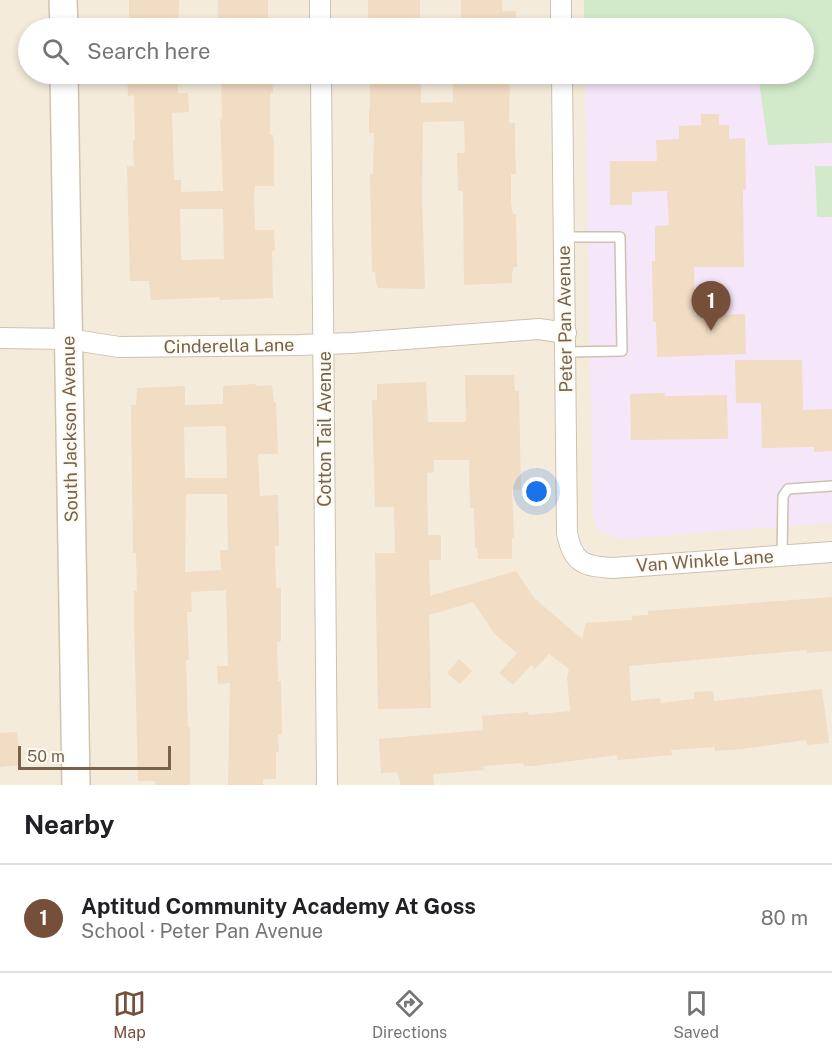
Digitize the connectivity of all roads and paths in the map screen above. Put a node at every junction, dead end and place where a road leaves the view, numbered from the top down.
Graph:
1 (63, 0) edge
2 (320, 0) edge
3 (561, 0) edge
4 (64, 18) edge
5 (320, 18) edge
6 (561, 18) edge
7 (64, 84) edge
8 (321, 84) edge
9 (562, 84) edge
10 (565, 237) junction
11 (0, 338) edge
12 (68, 339) junction
13 (566, 342) junction
14 (324, 344) junction
15 (832, 486) edge
16 (832, 552) edge
17 (782, 555) junction
18 (579, 561) joint
19 (76, 785) edge
20 (327, 785) edge

1 - 4 main road
2 - 5 street
3 - 6 street
7 - 12 main road, South Jackson Avenue
8 - 14 street, Cotton Tail Avenue
9 - 10 street, Peter Pan Avenue
10 - 13 street, Peter Pan Avenue
10 - 13 lane
11 - 12 street, Cinderella Lane
12 - 14 street, Cinderella Lane
12 - 19 main road, South Jackson Avenue
13 - 14 street, Cinderella Lane
13 - 18 street, Peter Pan Avenue
14 - 20 street, Cotton Tail Avenue
15 - 17 lane
16 - 17 street, Van Winkle Lane
17 - 18 street, Van Winkle Lane

